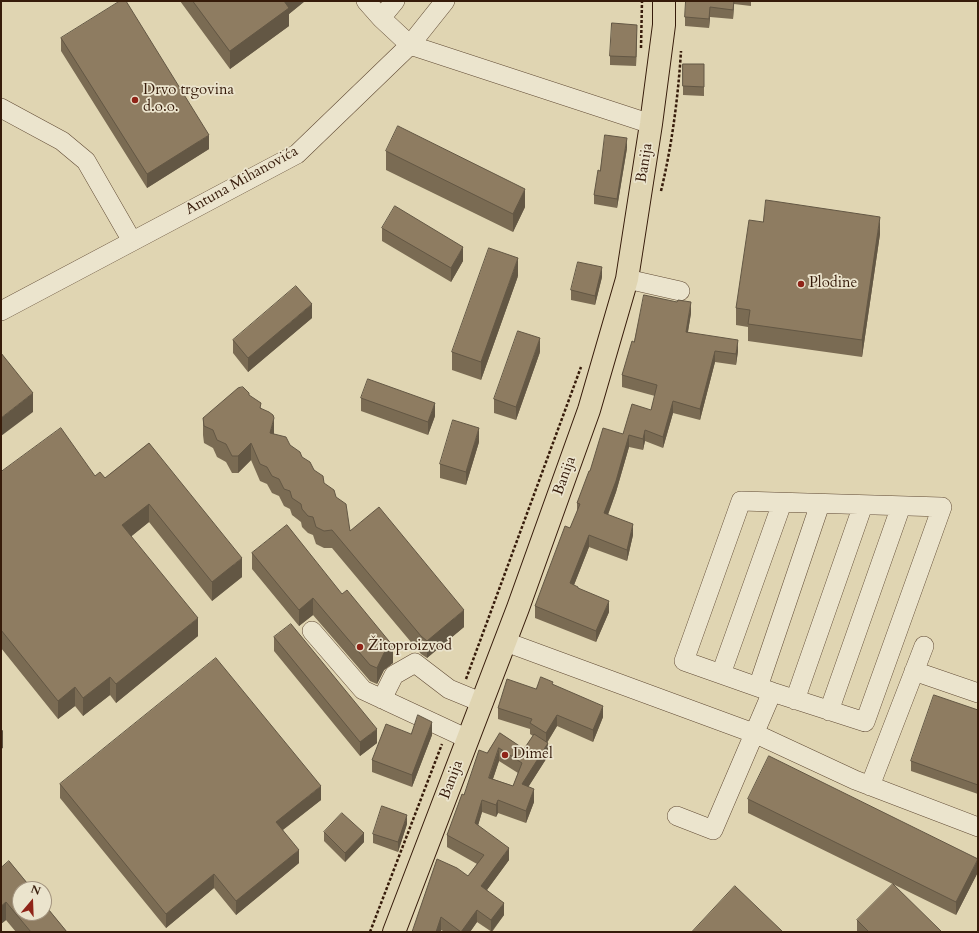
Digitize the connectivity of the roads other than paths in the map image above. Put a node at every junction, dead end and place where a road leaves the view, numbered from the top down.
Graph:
1 (366, 1) edge
2 (395, 1) edge
3 (445, 1) edge
4 (664, 1) edge
5 (381, 18) junction
6 (410, 45) junction
7 (1, 108) edge
8 (651, 124) junction
9 (132, 241) junction
10 (627, 279) junction
11 (680, 291) dead end
12 (1, 311) edge
13 (782, 503) junction
14 (820, 504) junction
15 (863, 505) junction
16 (901, 506) junction
17 (312, 631) dead end
18 (506, 642) junction
19 (924, 646) dead end
20 (914, 671) junction
21 (721, 674) junction
22 (765, 690) junction
23 (978, 693) edge
24 (382, 699) junction
25 (795, 700) junction
26 (482, 703) junction
27 (829, 710) junction
28 (756, 734) junction
29 (468, 739) junction
30 (870, 786) junction
31 (677, 816) dead end
32 (978, 827) edge
33 (394, 932) edge

1 - 5 street
2 - 5 street
3 - 6 street, Antuna Mihanovića
4 - 8 main road, Banija
5 - 6 street
6 - 8 street
6 - 9 street, Antuna Mihanovića
7 - 9 street
8 - 10 main road, Banija
9 - 12 street, Antuna Mihanovića
10 - 11 street
10 - 18 main road, Banija
13 - 14 street
13 - 21 street
13 - 21 street
14 - 15 street
14 - 22 street
15 - 16 street
15 - 25 street
16 - 27 street
16 - 27 street
17 - 24 street
18 - 26 main road, Banija
18 - 28 street
19 - 20 street
20 - 23 street
20 - 30 street
21 - 22 street
22 - 25 street
22 - 28 street
24 - 26 street
24 - 29 street
25 - 27 street
26 - 29 main road, Banija
28 - 30 street
28 - 31 street
29 - 33 main road, Banija
30 - 32 street

